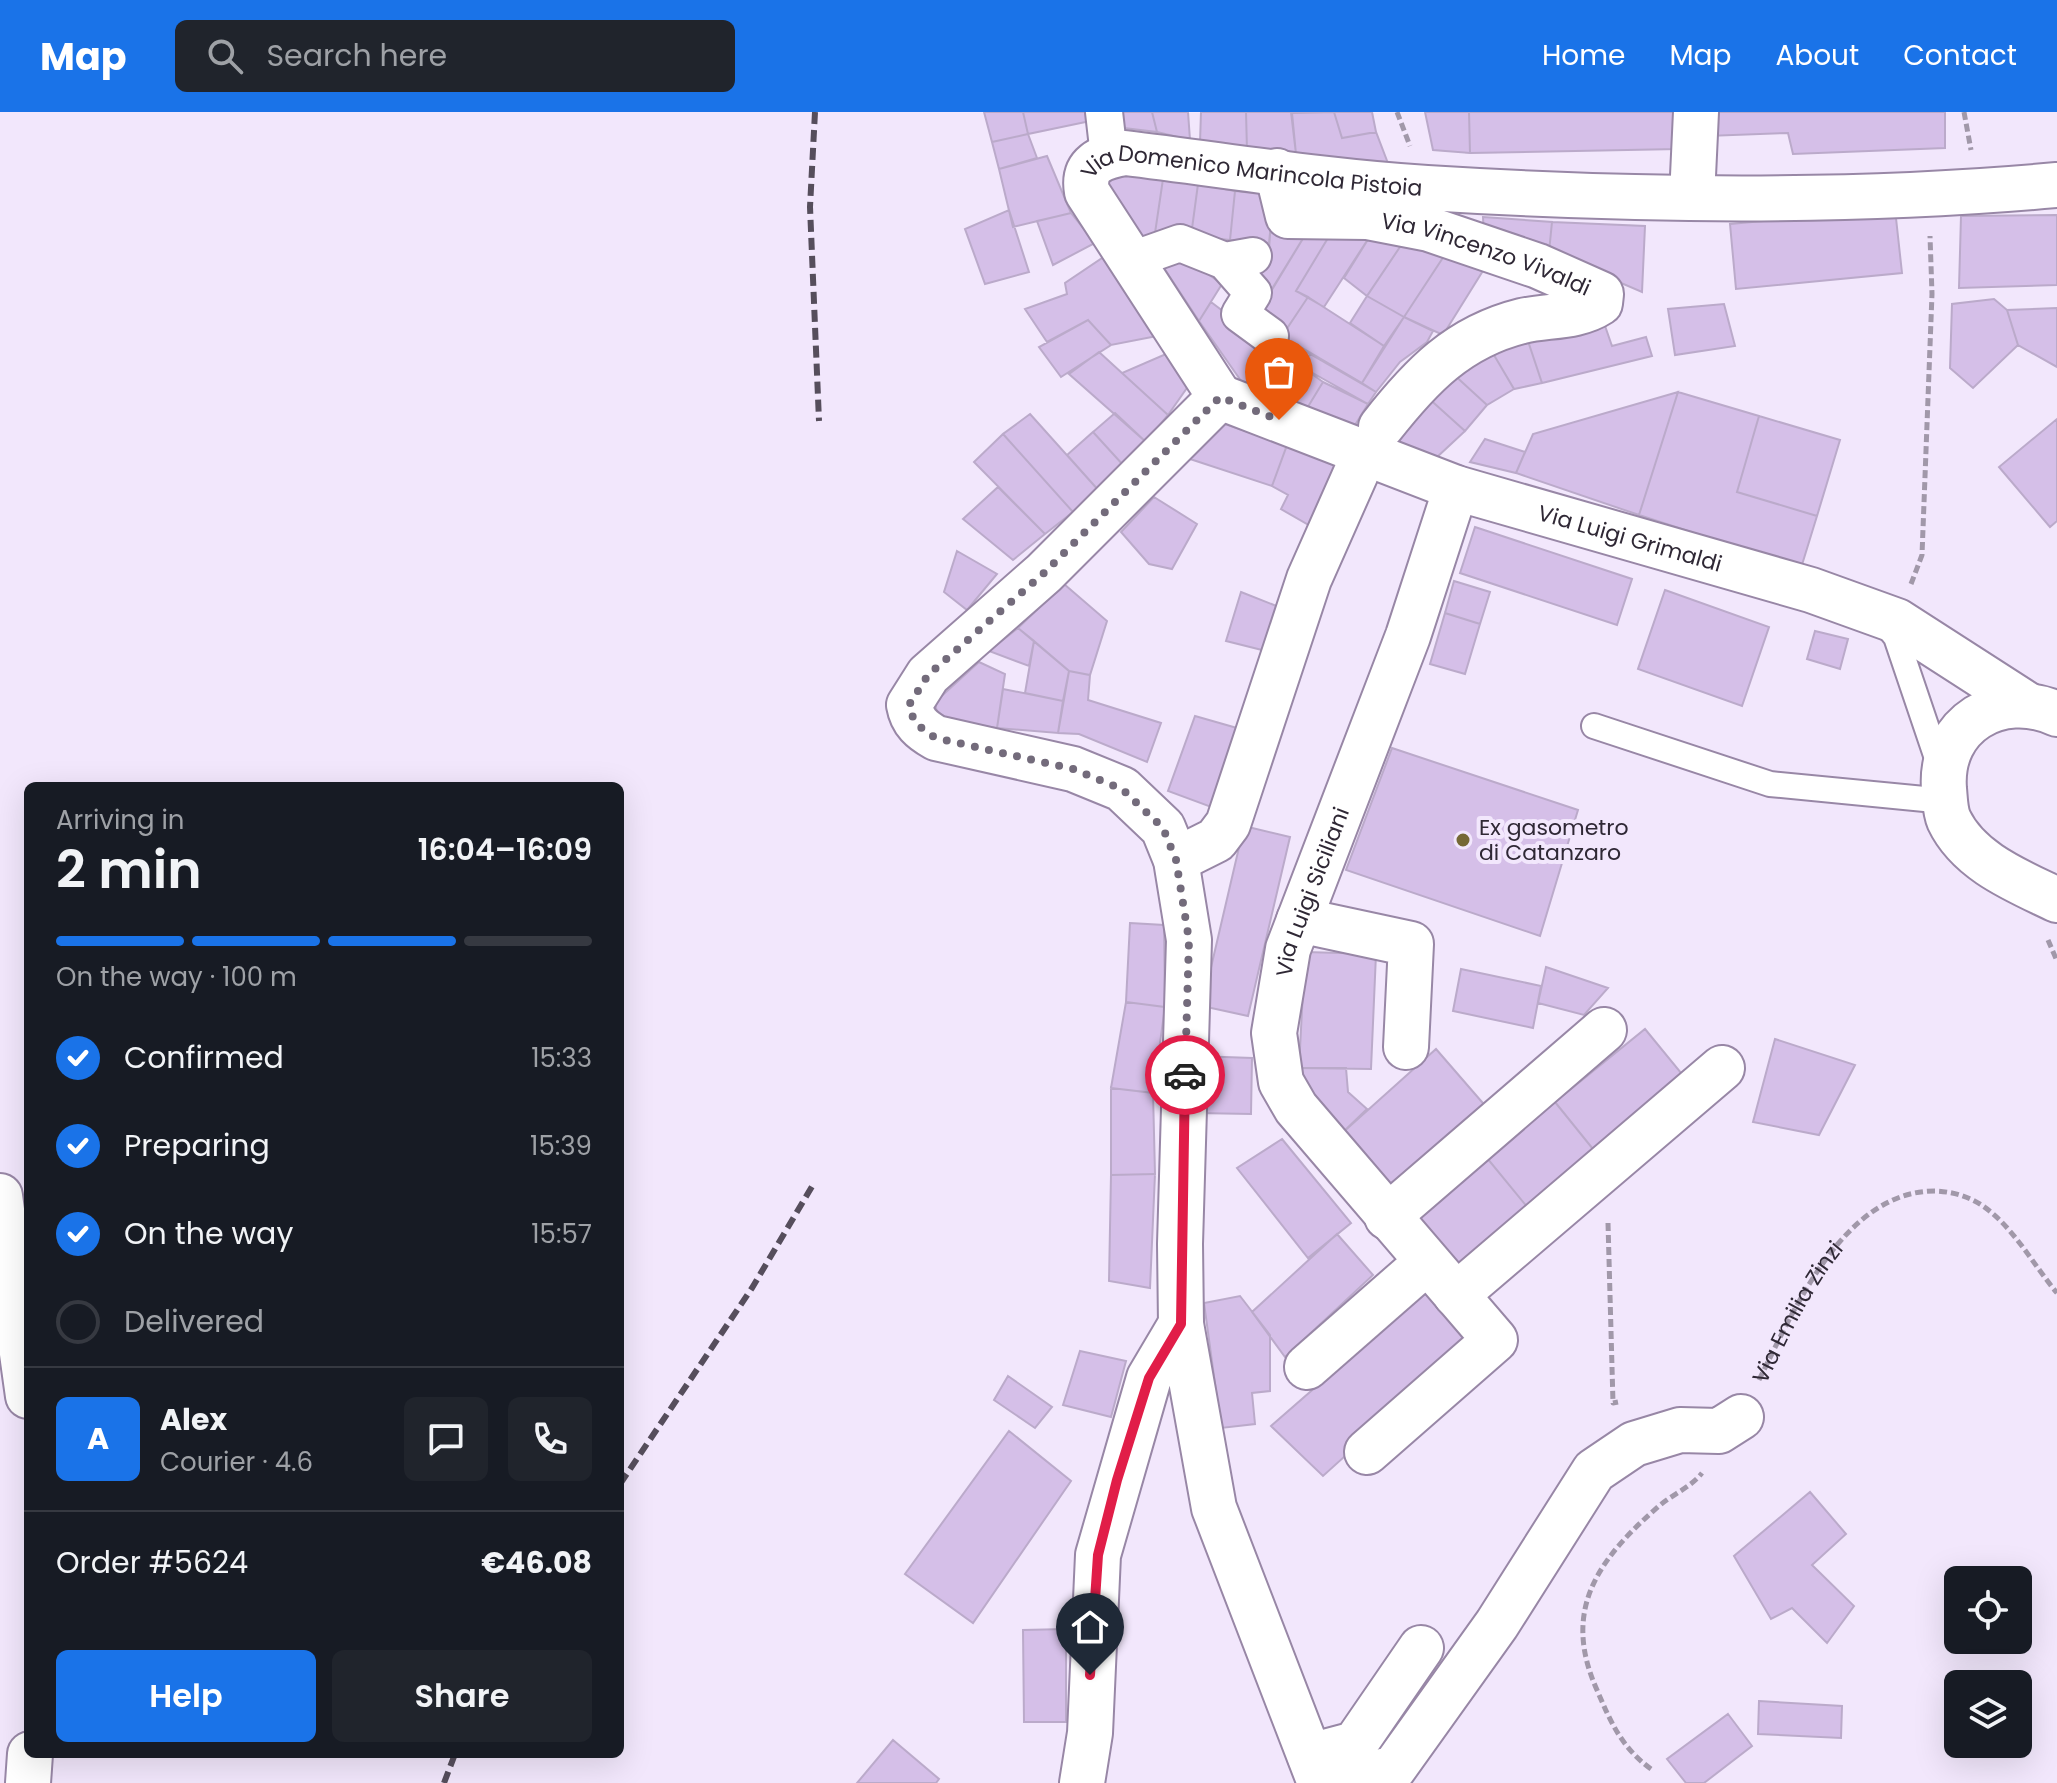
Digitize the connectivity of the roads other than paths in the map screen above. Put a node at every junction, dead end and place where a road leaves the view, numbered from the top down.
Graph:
1 (1104, 112) edge
2 (1696, 112) edge
3 (1109, 156) junction
4 (1277, 171) junction
5 (2057, 185) edge
6 (1692, 197) junction
7 (1129, 261) junction
8 (1270, 336) dead end
9 (1220, 397) junction
10 (1381, 427) dead end
11 (1356, 473) dead end
12 (1456, 488) junction
13 (1887, 618) junction
14 (2041, 709) edge
15 (1594, 726) dead end
16 (1944, 789) junction
17 (1176, 860) junction
18 (2057, 900) edge
19 (1299, 920) junction
20 (1604, 1030) dead end
21 (1406, 1047) dead end
22 (1722, 1068) dead end
23 (0, 1196) edge
24 (1387, 1217) junction
25 (1427, 1262) junction
26 (1456, 1295) junction
27 (1181, 1324) junction
28 (24, 1367) edge
29 (1307, 1367) dead end
30 (1741, 1417) road end
31 (1367, 1452) dead end
32 (1421, 1648) dead end
33 (30, 1758) edge
34 (1323, 1774) edge
35 (28, 1783) edge
36 (1082, 1783) edge

1 - 3 street
2 - 6 street
3 - 4 street, Via Domenico Marincola Pistoia
3 - 7 street, Via Domenico Marincola Pistoia
4 - 6 street, Via Domenico Marincola Pistoia
4 - 10 street, Via Vincenzo Vivaldi
5 - 6 street, Via Domenico Marincola Pistoia
7 - 8 street
7 - 9 street, Via Domenico Marincola Pistoia
9 - 12 street, Via Luigi Grimaldi
9 - 17 street
11 - 17 street
12 - 13 street, Via Luigi Grimaldi
12 - 19 street, Via Luigi Siciliani
13 - 14 street, Via Luigi Grimaldi
13 - 16 lane
14 - 16 street
15 - 16 lane
16 - 18 street
17 - 27 street
19 - 21 street
19 - 24 street, Via Luigi Siciliani
20 - 24 street
22 - 26 street
23 - 28 street
24 - 25 street, Via Luigi Siciliani
25 - 26 street, Via Luigi Siciliani
25 - 29 street
26 - 31 street, Via Luigi Siciliani
27 - 34 street
27 - 36 street
30 - 34 street
32 - 34 street
33 - 35 street

